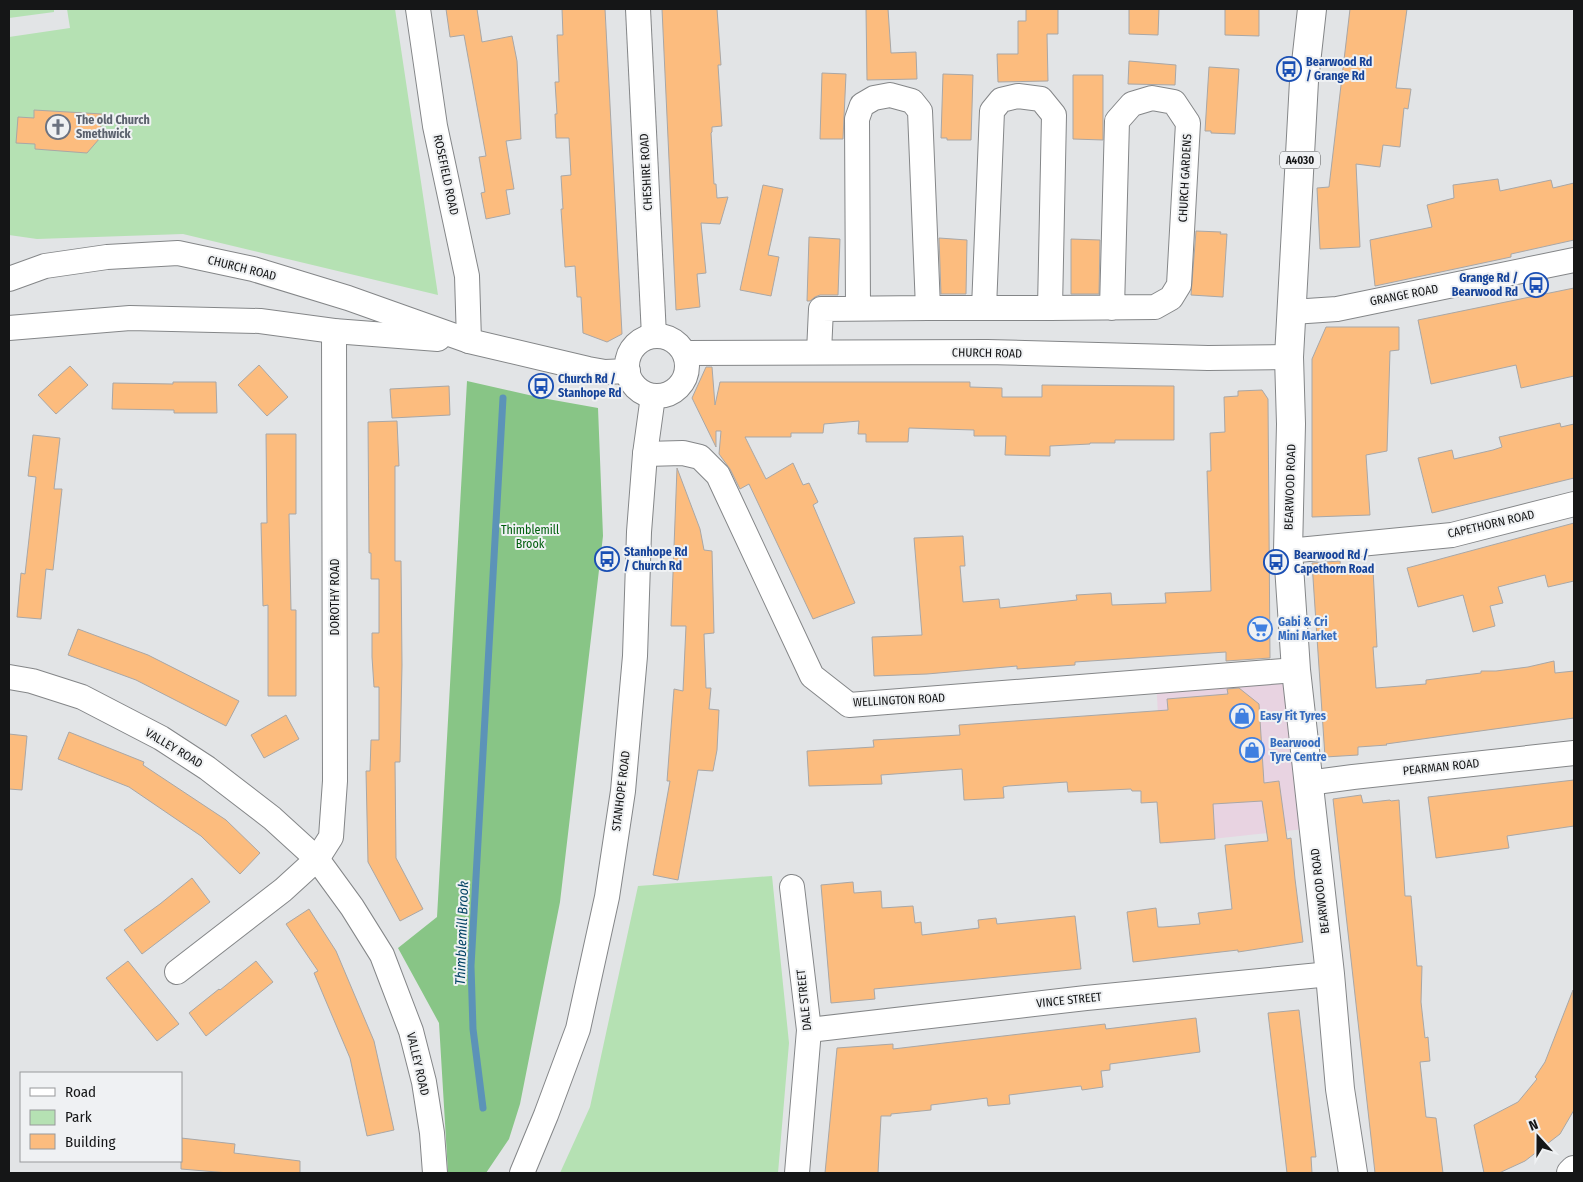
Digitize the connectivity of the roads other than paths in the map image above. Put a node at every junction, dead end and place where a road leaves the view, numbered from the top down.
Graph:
1 (418, 9) edge
2 (638, 9) edge
3 (1312, 9) edge
4 (1574, 260) edge
5 (9, 279) edge
6 (858, 308) junction
7 (928, 308) junction
8 (984, 308) junction
9 (1050, 308) junction
10 (1112, 308) junction
11 (1292, 312) junction
12 (9, 328) edge
13 (334, 331) junction
14 (654, 336) junction
15 (469, 341) junction
16 (819, 352) junction
17 (685, 353) junction
18 (1289, 357) junction
19 (628, 371) junction
20 (653, 396) junction
21 (645, 454) junction
22 (1574, 504) edge
23 (1288, 551) junction
24 (1296, 670) junction
25 (9, 677) edge
26 (1574, 752) edge
27 (1308, 784) junction
28 (317, 859) junction
29 (792, 887) dead end
30 (177, 972) dead end
31 (1330, 974) junction
32 (809, 1030) junction
33 (1574, 1170) edge
34 (434, 1173) edge
35 (522, 1173) edge
36 (797, 1173) edge
37 (1353, 1173) edge
38 (1571, 1173) edge

1 - 15 street, ROSEFIELD ROAD
2 - 14 street, CHESHIRE ROAD
3 - 11 main road, BEARWOOD ROAD / A4030
4 - 11 street, GRANGE ROAD
5 - 15 street, CHURCH ROAD
6 - 7 street, CHURCH GARDENS
6 - 7 street
6 - 16 street, CHURCH GARDENS
7 - 8 street, CHURCH GARDENS
8 - 9 street, CHURCH GARDENS
8 - 9 street
9 - 10 street, CHURCH GARDENS
10 - 10 street, CHURCH GARDENS
11 - 18 main road, BEARWOOD ROAD / A4030
12 - 13 street, CHURCH ROAD
13 - 15 street, CHURCH ROAD
13 - 28 street, DOROTHY ROAD
14 - 17 street
14 - 19 street
15 - 19 street, CHURCH ROAD
16 - 17 street, CHURCH ROAD
16 - 18 street, CHURCH ROAD
17 - 20 street
18 - 23 main road, BEARWOOD ROAD / A4030
19 - 20 street
20 - 21 street, STANHOPE ROAD
21 - 24 street, WELLINGTON ROAD
21 - 35 street, STANHOPE ROAD
22 - 23 street, CAPETHORN ROAD
23 - 24 main road, BEARWOOD ROAD / A4030
24 - 27 main road, BEARWOOD ROAD / A4030
25 - 28 street, VALLEY ROAD
26 - 27 street, PEARMAN ROAD
27 - 31 main road, BEARWOOD ROAD / A4030
28 - 30 street
28 - 34 street, VALLEY ROAD
29 - 32 street, DALE STREET
31 - 32 street, VINCE STREET
31 - 37 main road, BEARWOOD ROAD / A4030
32 - 36 street, DALE STREET
33 - 38 main road

